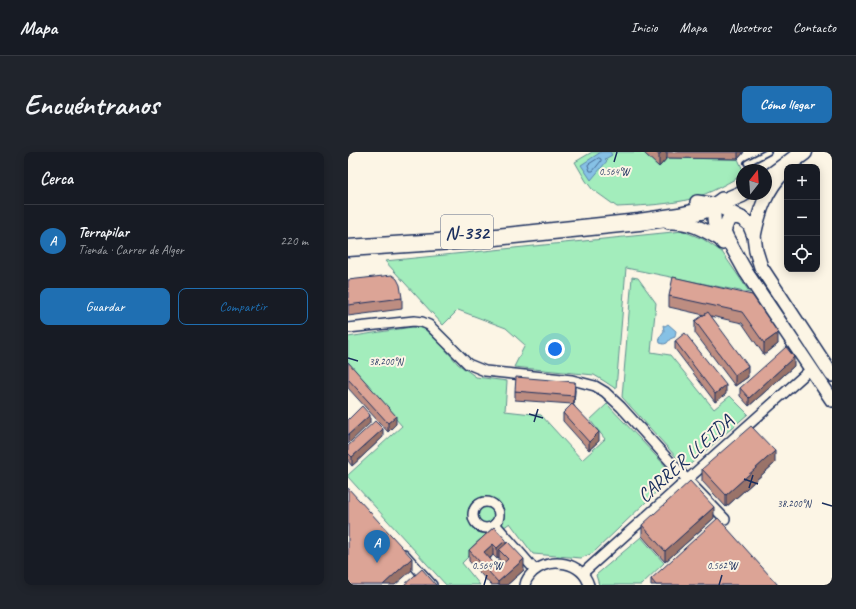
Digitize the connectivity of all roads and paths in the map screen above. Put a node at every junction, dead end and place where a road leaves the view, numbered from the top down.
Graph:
1 (768, 152) edge
2 (792, 152) edge
3 (804, 152) edge
4 (747, 163) dead end
5 (792, 164) edge
6 (772, 167) edge
7 (784, 172) edge
8 (772, 176) edge
9 (736, 191) edge
10 (736, 192) edge
11 (698, 202) junction
12 (717, 205) junction
13 (742, 218) junction
14 (639, 222) junction
15 (754, 236) junction
16 (348, 237) edge
17 (461, 237) junction
18 (720, 239) junction
19 (348, 248) edge
20 (736, 254) junction
21 (348, 259) edge
22 (348, 328) edge
23 (811, 369) junction
24 (832, 375) edge
25 (832, 400) edge
26 (687, 480) junction
27 (725, 519) dead end
28 (495, 524) dead end
29 (400, 549) edge
30 (535, 570) junction
31 (583, 573) junction
32 (432, 585) edge
33 (525, 585) edge
34 (589, 585) edge

1 - 4 lane
2 - 6 highway
3 - 5 main road
3 - 8 highway
7 - 15 main road
9 - 11 highway, N-332
10 - 12 highway, N-332
11 - 12 main road
11 - 17 highway, N-332
12 - 13 main road
12 - 14 highway, N-332
12 - 18 main road
13 - 15 main road
13 - 20 main road
14 - 17 highway, N-332
14 - 18 main road
15 - 24 main road
16 - 17 highway
17 - 19 highway, N-332
17 - 21 highway
18 - 20 main road
20 - 23 main road
22 - 26 street
23 - 25 main road
23 - 26 street, CARRER LLEIDA
26 - 27 street
26 - 31 street, CARRER LLEIDA
28 - 30 street
29 - 32 street
30 - 31 street
30 - 33 street
31 - 34 street

